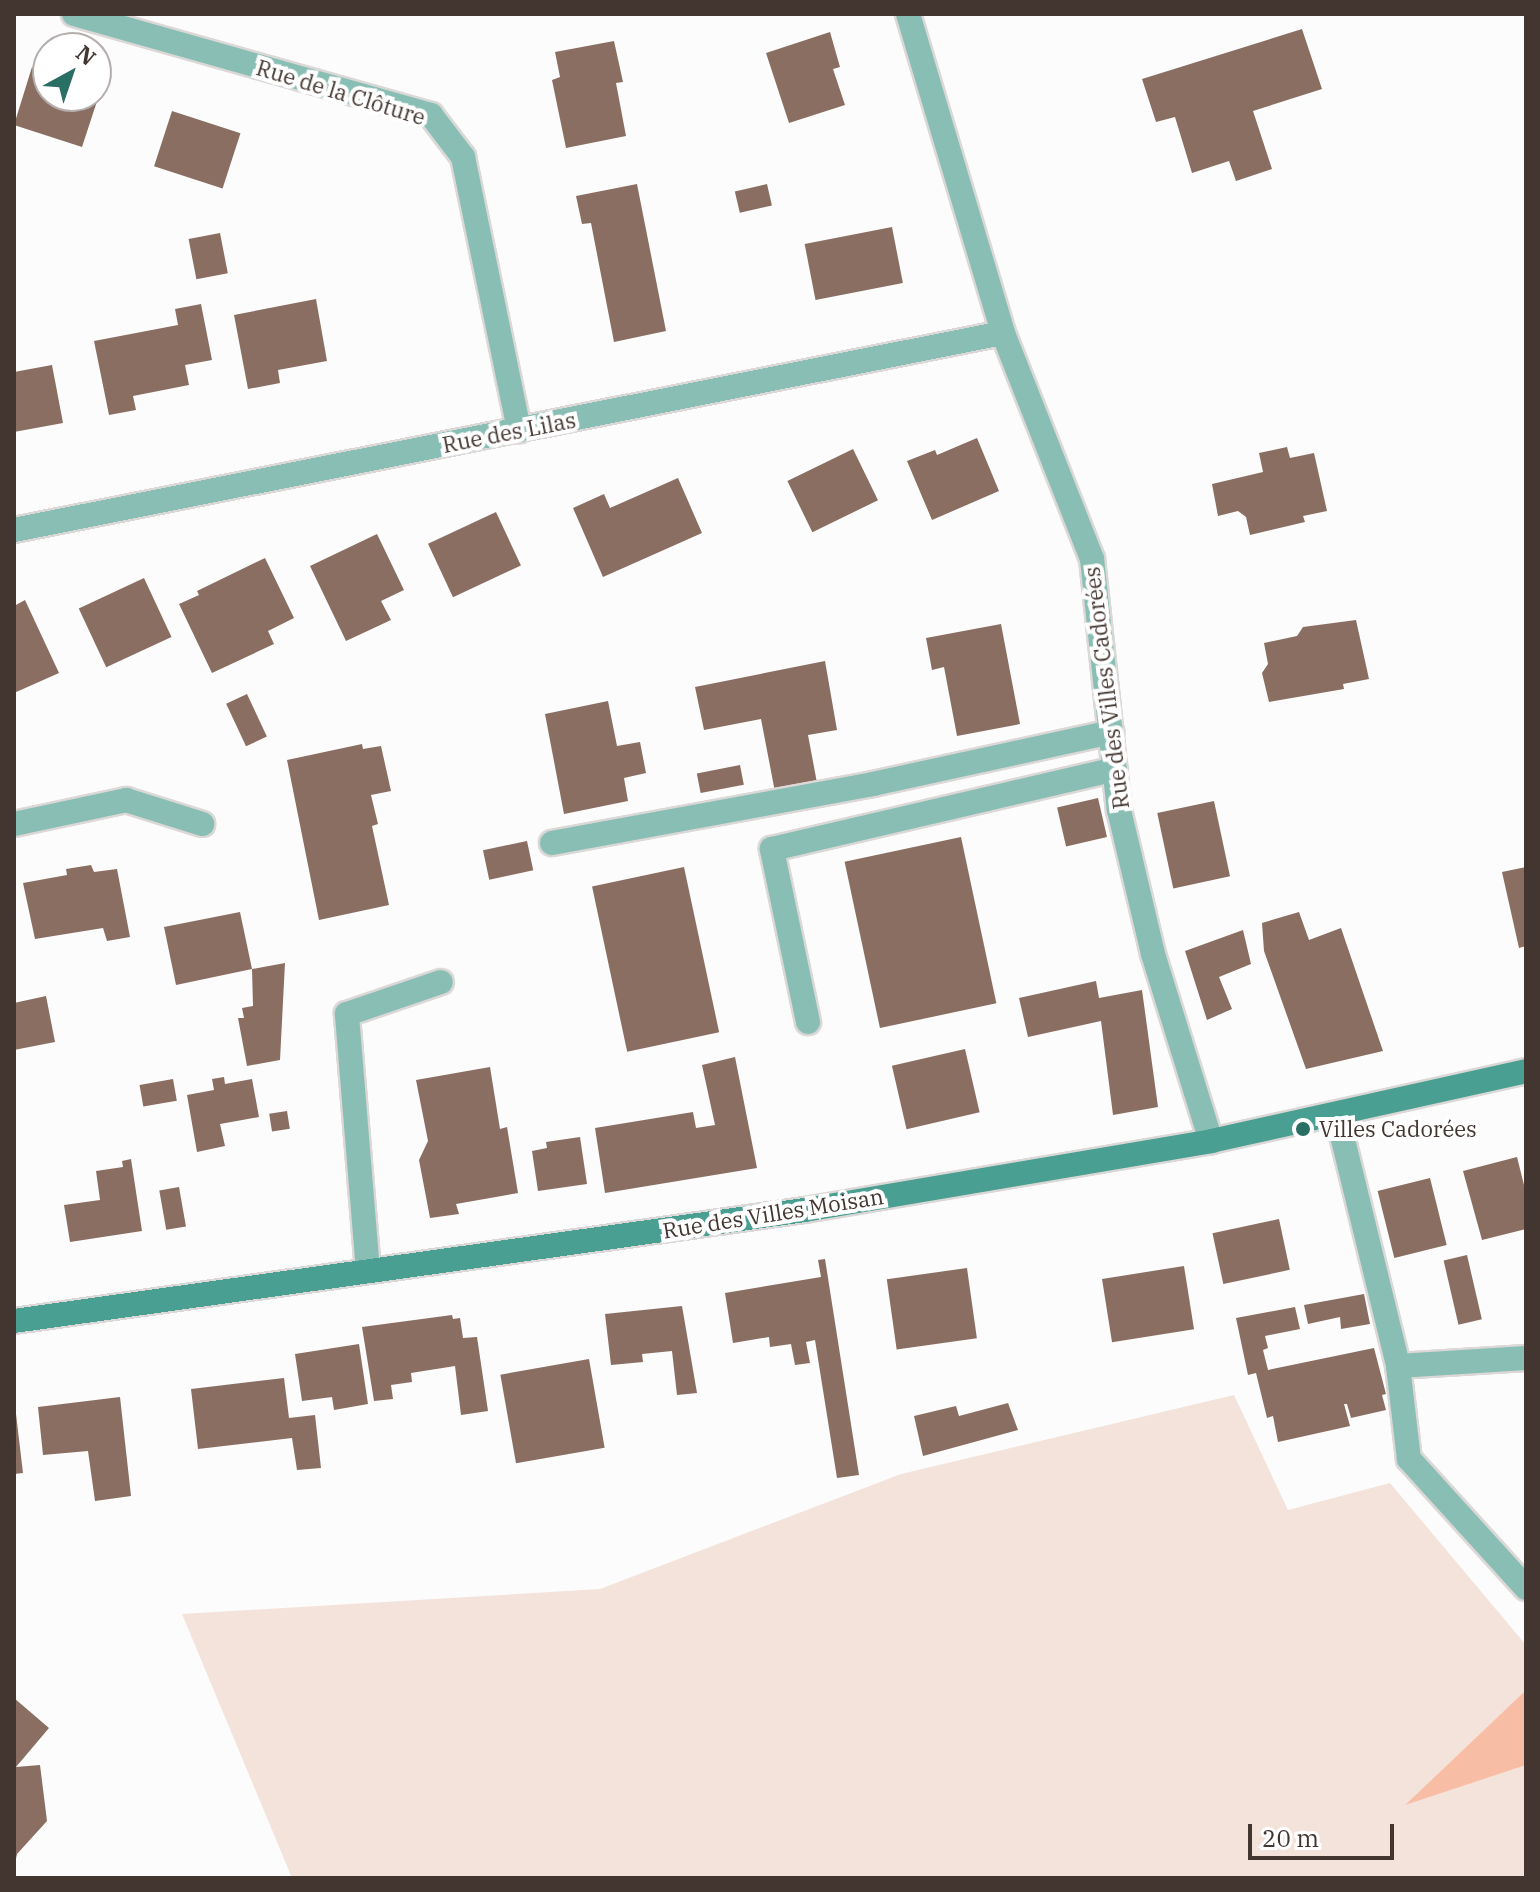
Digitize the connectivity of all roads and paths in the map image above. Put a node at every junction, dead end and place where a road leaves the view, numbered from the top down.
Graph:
1 (74, 14) edge
2 (908, 14) edge
3 (1003, 333) junction
4 (519, 430) junction
5 (14, 530) edge
6 (1111, 732) junction
7 (1115, 769) junction
8 (14, 824) edge
9 (202, 824) dead end
10 (552, 843) dead end
11 (441, 982) dead end
12 (808, 1022) dead end
13 (1526, 1071) edge
14 (1337, 1115) junction
15 (1211, 1141) junction
16 (368, 1271) junction
17 (14, 1321) edge
18 (1526, 1358) edge
19 (1398, 1366) junction
20 (1526, 1588) edge

1 - 4 street, Rue de la Clôture
2 - 3 street, Rue des Villes Cadorées
3 - 4 street, Rue des Lilas
3 - 6 street, Rue des Villes Cadorées
4 - 5 street, Rue des Lilas
6 - 7 street, Rue des Villes Cadorées
6 - 10 street
7 - 12 street
7 - 15 street, Rue des Villes Cadorées
8 - 9 street
11 - 16 street
13 - 14 main road, Rue des Villes Moisan
14 - 15 main road, Rue des Villes Moisan
14 - 19 street
15 - 16 main road, Rue des Villes Moisan
16 - 17 main road, Rue des Villes Moisan
18 - 19 street
19 - 20 street

